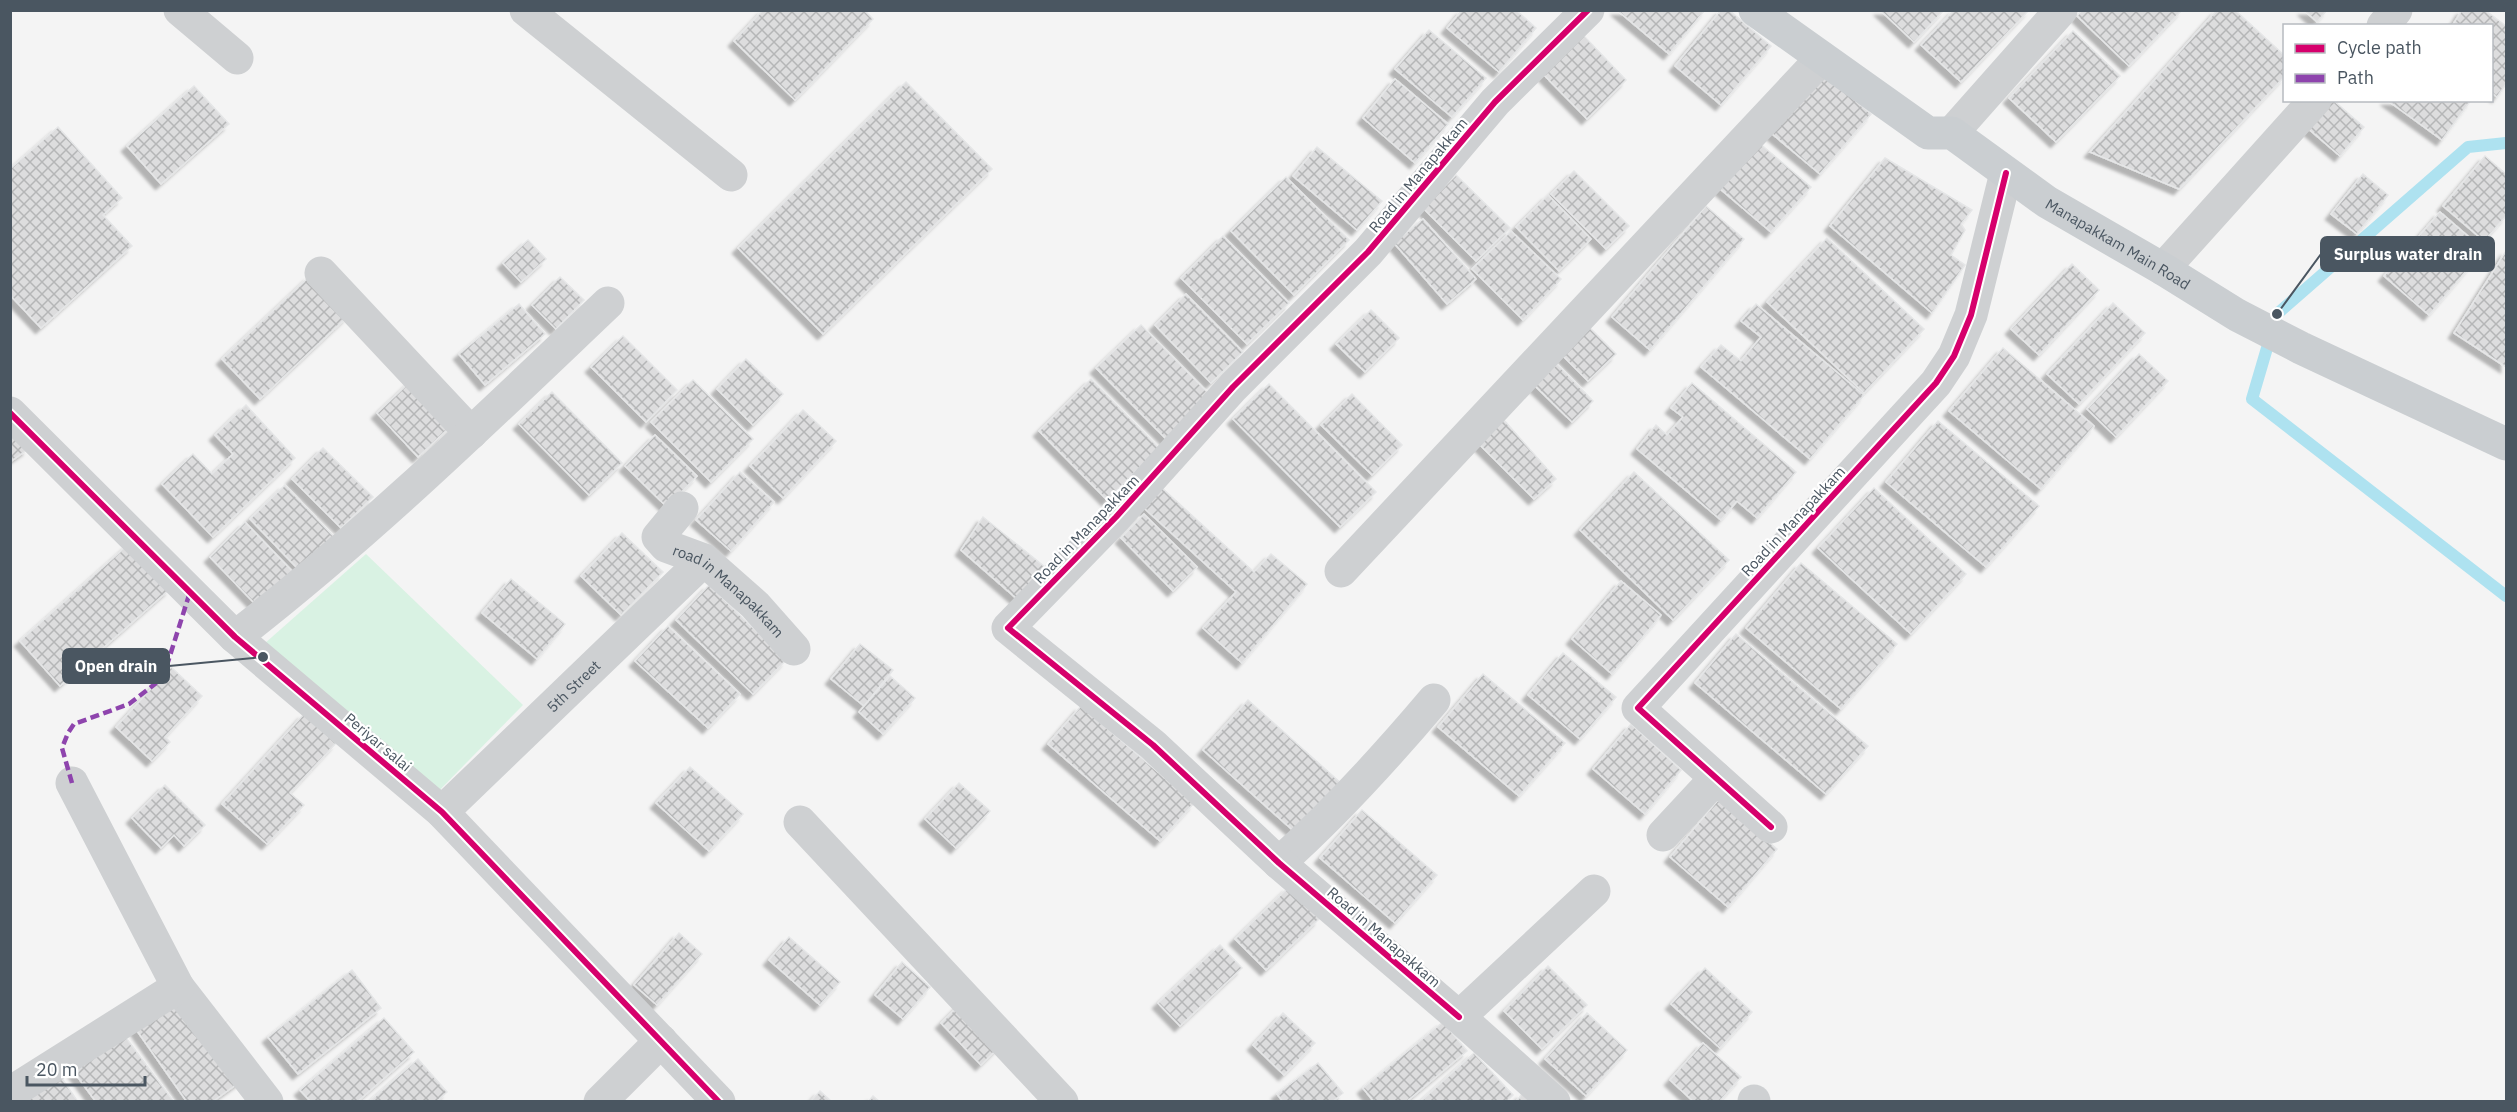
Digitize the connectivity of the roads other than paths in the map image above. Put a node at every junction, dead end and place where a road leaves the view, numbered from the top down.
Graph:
1 (180, 10) edge
2 (526, 10) edge
3 (1588, 10) edge
4 (1755, 10) edge
5 (2061, 10) edge
6 (2396, 10) edge
7 (2384, 24) edge
8 (237, 58) dead end
9 (1821, 58) junction
10 (2313, 102) edge
11 (1952, 133) junction
12 (2006, 173) junction
13 (731, 175) dead end
14 (2163, 269) junction
15 (321, 273) dead end
16 (608, 303) dead end
17 (10, 413) edge
18 (471, 433) junction
19 (2506, 444) edge
20 (682, 508) dead end
21 (704, 560) junction
22 (1341, 571) dead end
23 (235, 637) junction
24 (794, 649) dead end
25 (1434, 700) dead end
26 (1716, 778) junction
27 (72, 783) dead end
28 (442, 812) junction
29 (800, 822) dead end
30 (1771, 827) dead end
31 (1663, 835) dead end
32 (1279, 862) junction
33 (1594, 891) dead end
34 (178, 987) junction
35 (1459, 1017) junction
36 (661, 1041) junction
37 (10, 1093) edge
38 (267, 1101) edge
39 (600, 1101) edge
40 (719, 1101) edge
41 (1062, 1101) edge
42 (1554, 1101) edge

1 - 8 street
2 - 13 street
3 - 32 street, Road in Manapakkam
4 - 9 main road, Manapakkam Main Road
5 - 11 street
6 - 7 street
9 - 11 main road, Manapakkam Main Road
9 - 22 street
10 - 14 street
11 - 12 main road, Manapakkam Main Road
12 - 14 main road, Manapakkam Main Road
12 - 26 street, Road in Manapakkam
14 - 19 main road, Manapakkam Main Road
15 - 18 street
16 - 18 street
17 - 23 street, Periyar salai
18 - 23 street
20 - 21 street, road in Manapakkam
21 - 24 street, road in Manapakkam
21 - 28 street, 5th Street
23 - 28 street, Periyar salai
25 - 32 street
26 - 30 street, Road in Manapakkam
26 - 31 street
27 - 34 street
28 - 36 street, Periyar salai
29 - 41 street
32 - 35 street, Road in Manapakkam
33 - 35 street
34 - 37 street
34 - 38 street
35 - 42 street, Road in Manapakkam
36 - 39 street
36 - 40 street, Periyar salai

